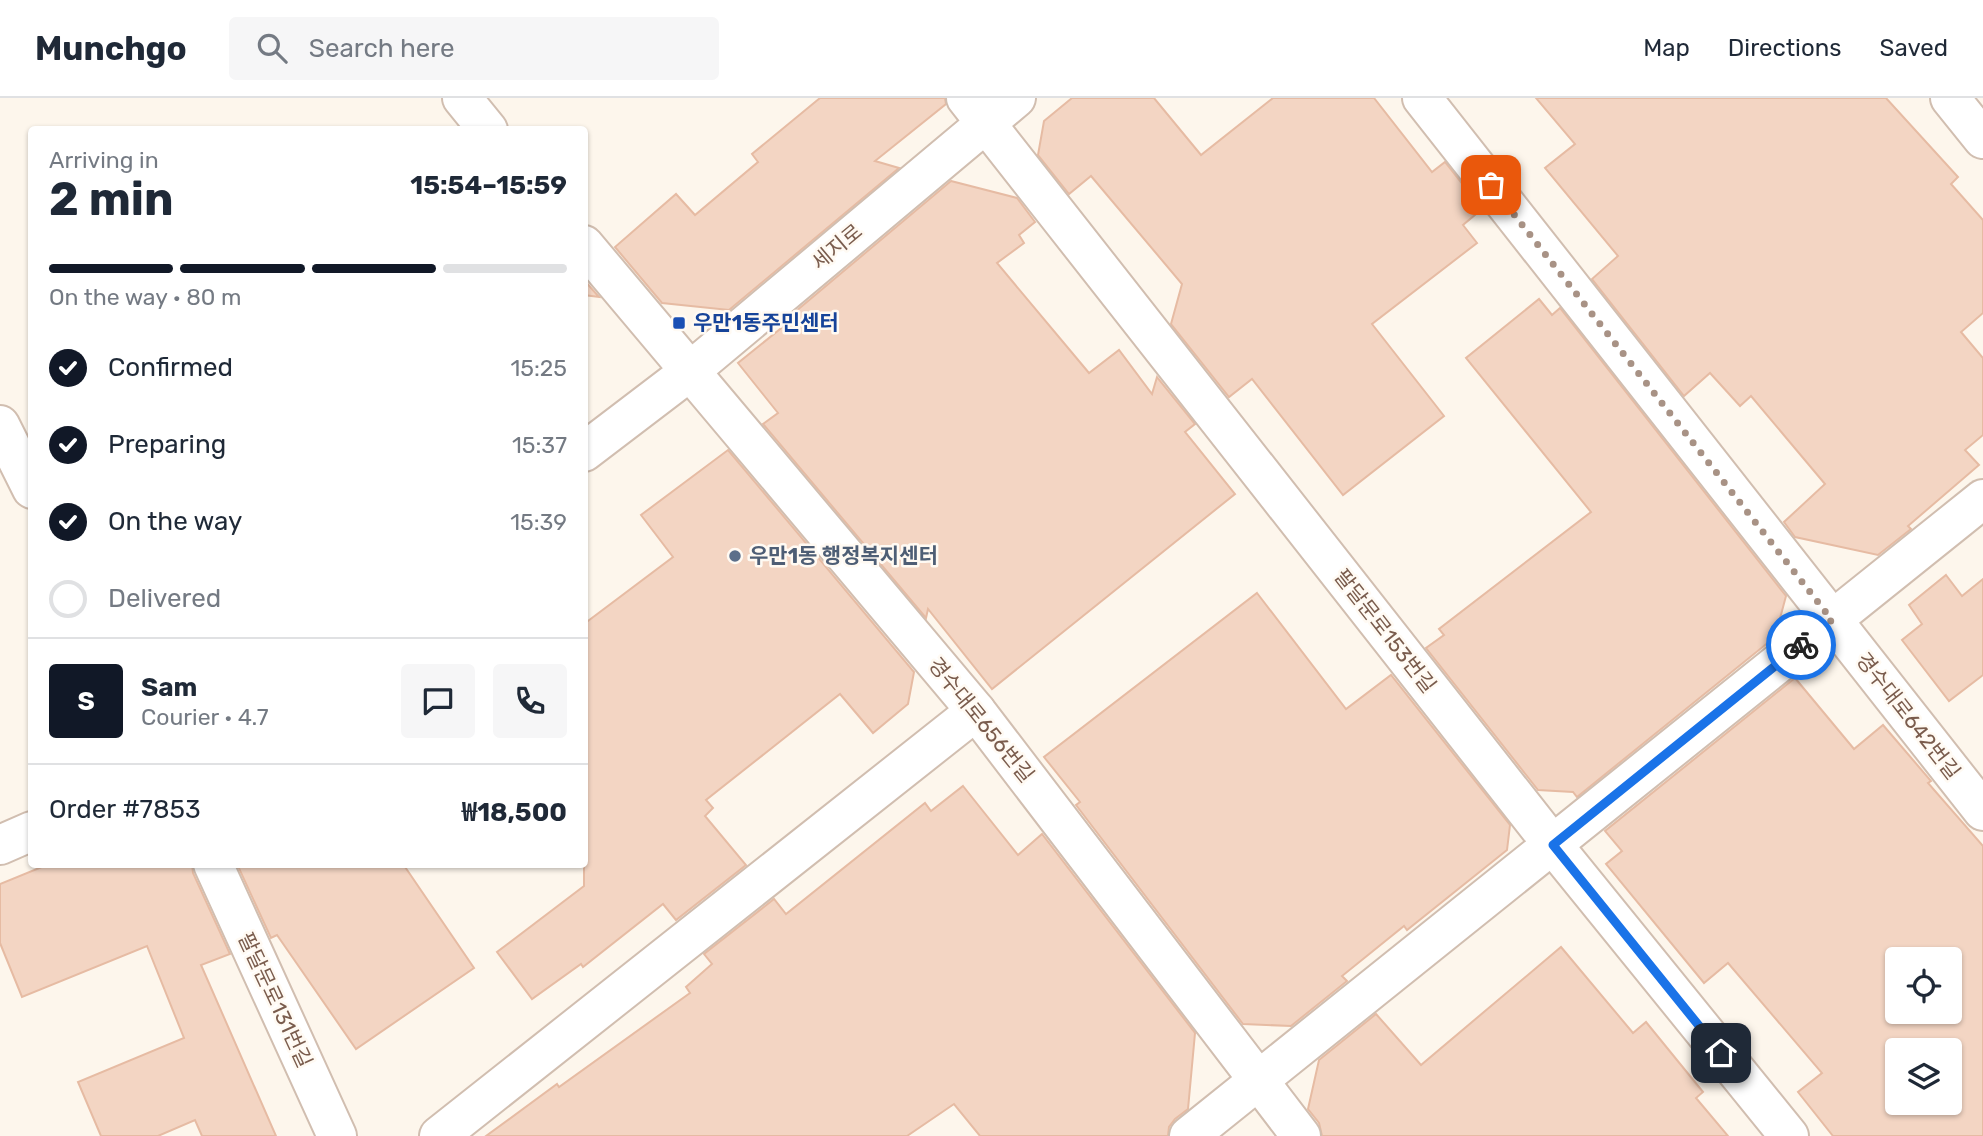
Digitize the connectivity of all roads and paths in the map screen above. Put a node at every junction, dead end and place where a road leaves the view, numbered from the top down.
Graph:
1 (462, 98) edge
2 (1016, 98) edge
3 (1422, 98) edge
4 (1950, 98) edge
5 (975, 110) edge
6 (485, 126) edge
7 (1983, 139) edge
8 (588, 250) edge
9 (689, 372) junction
10 (0, 425) edge
11 (588, 449) edge
12 (28, 481) edge
13 (1983, 499) edge
14 (1832, 620) junction
15 (976, 711) junction
16 (1983, 811) edge
17 (28, 833) edge
18 (0, 845) edge
19 (1553, 845) junction
20 (215, 868) edge
21 (1257, 1081) junction
22 (337, 1136) edge
23 (439, 1136) edge
24 (1189, 1136) edge
25 (1301, 1136) edge
26 (1789, 1136) edge

1 - 6 street
2 - 5 street, 세지로
3 - 14 street
4 - 7 street
5 - 9 street, 세지로
5 - 19 street, 팔달문로153번길
8 - 9 street
9 - 11 street, 세지로
9 - 15 street, 경수대로656번길
10 - 12 street
13 - 14 street
14 - 16 street, 경수대로642번길
14 - 19 street
15 - 21 street, 경수대로656번길
15 - 23 street
17 - 18 street
19 - 21 street
19 - 26 street, 팔달문로153번길
20 - 22 street, 팔달문로131번길
21 - 24 street
21 - 25 street

